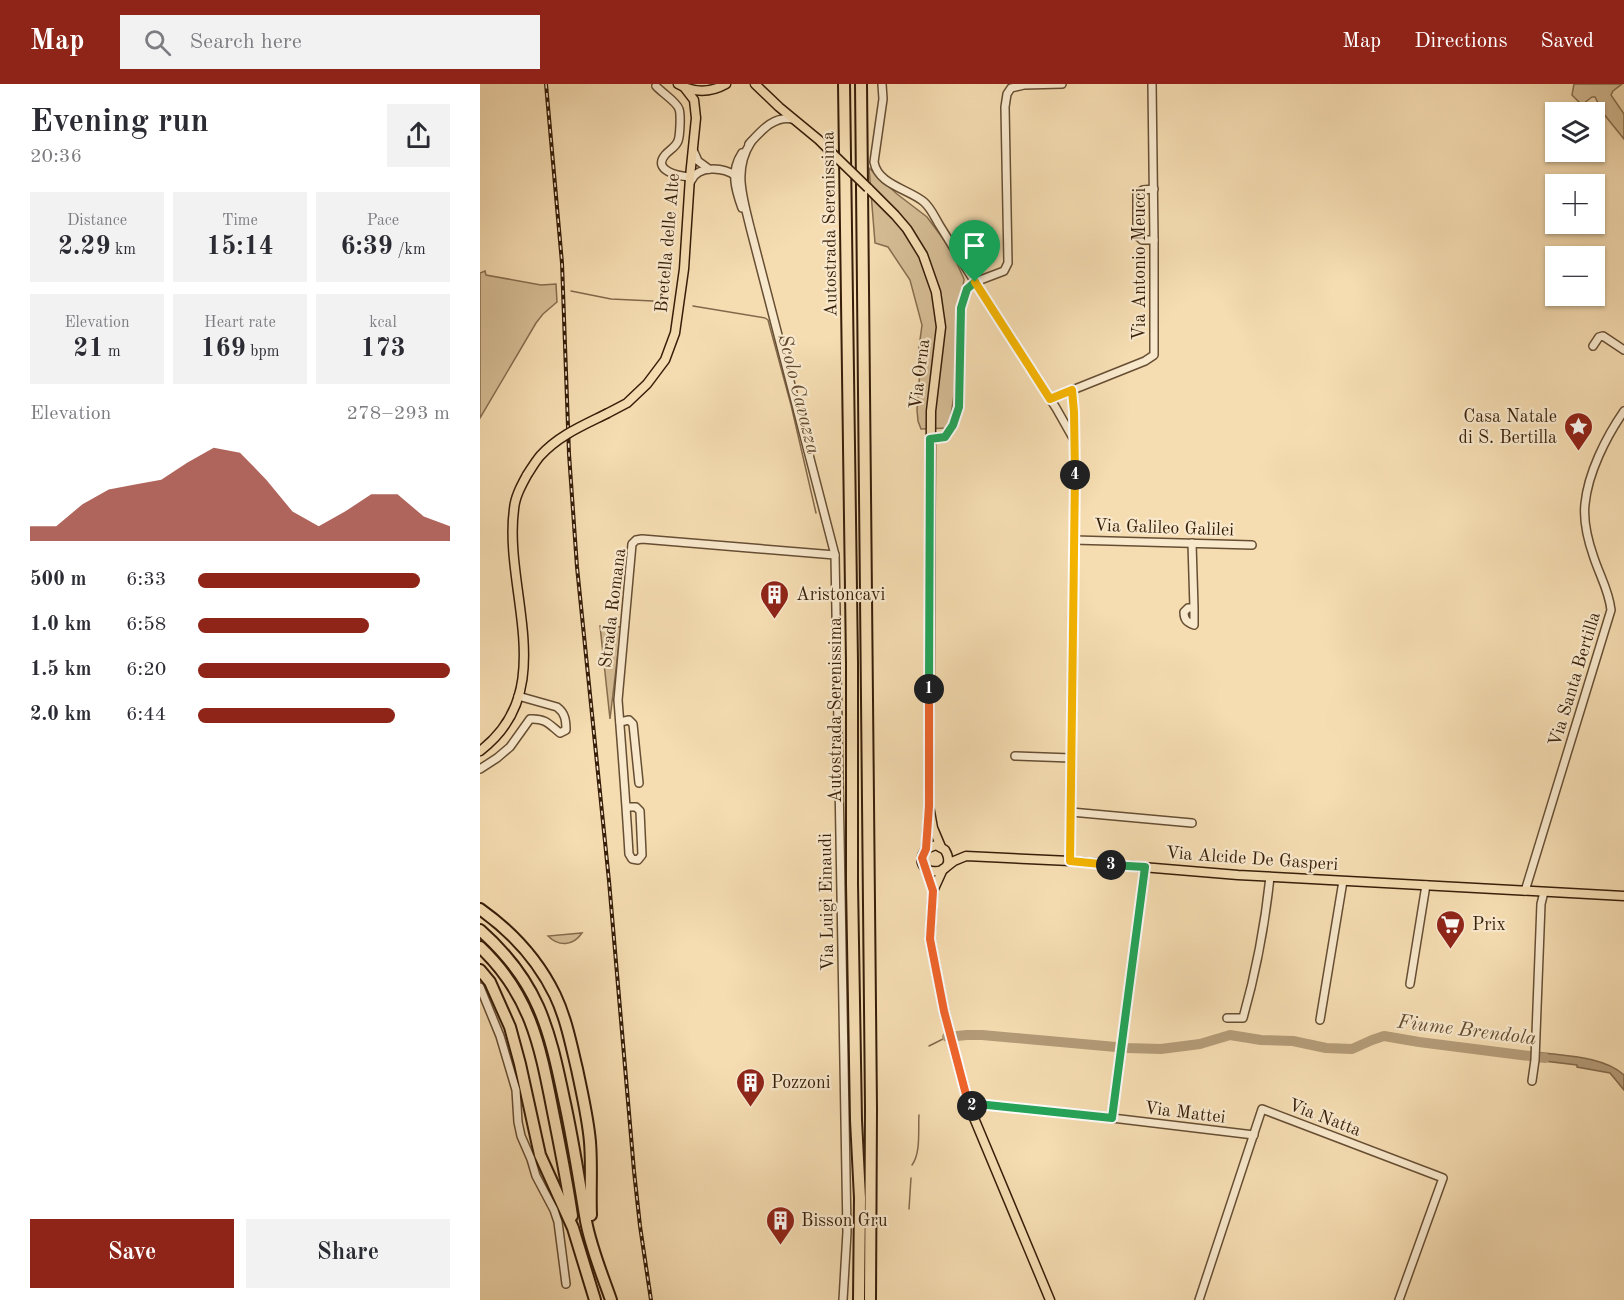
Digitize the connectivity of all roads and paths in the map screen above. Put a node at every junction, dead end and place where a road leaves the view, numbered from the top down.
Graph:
1 (726, 84) edge
2 (756, 84) edge
3 (844, 84) edge
4 (861, 84) edge
5 (882, 84) edge
6 (1062, 84) edge
7 (1152, 84) edge
8 (656, 86) dead end
9 (681, 86) edge
10 (712, 90) junction
11 (772, 101) junction
12 (696, 118) junction
13 (793, 119) junction
14 (773, 121) junction
15 (751, 142) junction
16 (693, 144) junction
17 (737, 160) junction
18 (709, 170) junction
19 (720, 171) junction
20 (735, 175) junction
21 (689, 182) junction
22 (735, 188) junction
23 (1154, 189) junction
24 (747, 213) junction
25 (750, 227) junction
26 (1155, 240) junction
27 (975, 282) junction
28 (1593, 346) dead end
29 (1624, 350) edge
30 (1072, 390) junction
31 (1050, 399) junction
32 (1073, 402) junction
33 (1056, 408) junction
34 (1624, 411) edge
35 (930, 439) junction
36 (1075, 441) junction
37 (1074, 540) junction
38 (1192, 543) junction
39 (1252, 545) dead end
40 (835, 555) junction
41 (1194, 608) dead end
42 (518, 696) junction
43 (620, 722) junction
44 (480, 751) edge
45 (1016, 756) dead end
46 (1071, 758) junction
47 (480, 770) edge
48 (639, 783) dead end
49 (929, 806) junction
50 (626, 807) junction
51 (1071, 812) junction
52 (1192, 823) dead end
53 (943, 848) junction
54 (926, 849) junction
55 (966, 856) junction
56 (1070, 861) junction
57 (925, 867) junction
58 (1145, 867) junction
59 (944, 868) junction
60 (1270, 877) junction
61 (1343, 881) junction
62 (1426, 885) junction
63 (933, 891) junction
64 (1525, 891) junction
65 (1544, 892) junction
66 (1624, 896) edge
67 (480, 909) edge
68 (480, 930) edge
69 (480, 947) edge
70 (480, 970) edge
71 (1410, 984) dead end
72 (480, 987) edge
73 (1227, 1018) dead end
74 (1320, 1020) dead end
75 (1532, 1081) dead end
76 (969, 1106) junction
77 (1112, 1118) junction
78 (1254, 1135) junction
79 (573, 1228) junction
80 (593, 1248) junction
81 (567, 1284) dead end
82 (871, 1298) edge
83 (595, 1300) edge
84 (611, 1300) edge
85 (843, 1300) edge
86 (858, 1300) edge
87 (1050, 1300) edge
88 (1199, 1300) edge
89 (1399, 1300) edge

1 - 10 main road
2 - 11 main road, Via Orna
3 - 86 highway, Autostrada Serenissima
4 - 82 highway, Autostrada Serenissima
5 - 27 street
6 - 27 street
7 - 23 street, Via Antonio Meucci
8 - 21 street
9 - 10 main road
9 - 12 main road, Bretella delle Alte
10 - 12 main road
11 - 13 main road, Via Orna
11 - 14 street
12 - 16 main road, Bretella delle Alte
13 - 14 street
13 - 35 main road, Via Orna, bridge
14 - 15 street, Via Luigi Einaudi
15 - 17 street, Via Luigi Einaudi
15 - 24 street, Via Luigi Einaudi
16 - 18 street
16 - 21 main road, Bretella delle Alte
17 - 19 street, Via Luigi Einaudi
17 - 20 street, Via Luigi Einaudi
18 - 19 street
18 - 21 street
19 - 20 street
19 - 22 street, Via Luigi Einaudi
20 - 22 street, Via Luigi Einaudi
20 - 24 street, Via Luigi Einaudi
21 - 42 main road, Bretella delle Alte, bridge
22 - 25 street, Via Luigi Einaudi
23 - 26 street, Via Antonio Meucci
23 - 26 street
24 - 25 street, Via Luigi Einaudi
25 - 40 street, Via Luigi Einaudi
26 - 30 street, Via Antonio Meucci
27 - 31 street
27 - 35 street
28 - 29 street
30 - 31 street, Via Antonio Meucci
30 - 32 street
31 - 33 street
32 - 33 street
32 - 36 street
33 - 36 street
34 - 64 street, Via Santa Bertilla
35 - 49 main road, Via Orna
36 - 37 street
37 - 38 street, Via Galileo Galilei
37 - 46 street
38 - 39 street, Via Galileo Galilei
38 - 41 street
40 - 43 street, Strada Romana
40 - 85 street, Via Luigi Einaudi
42 - 44 main road, Bretella delle Alte
42 - 47 street
43 - 48 street
43 - 50 street, Strada Romana
45 - 46 street
46 - 51 street
49 - 53 main road, Via Orna
49 - 54 main road
50 - 50 street, Strada Romana
51 - 52 street
51 - 56 street
53 - 54 main road
53 - 55 main road, Via Alcide De Gasperi
53 - 59 main road
54 - 57 main road
55 - 56 main road, Via Alcide De Gasperi
55 - 59 main road
56 - 58 main road, Via Alcide De Gasperi
57 - 59 main road
57 - 63 main road
58 - 60 main road, Via Alcide De Gasperi
58 - 77 street
59 - 63 main road
60 - 61 main road, Via Alcide De Gasperi
60 - 73 street
61 - 62 main road, Via Alcide De Gasperi
61 - 74 street
62 - 64 main road, Via Alcide De Gasperi
62 - 71 street
63 - 76 main road
64 - 65 main road, Via Alcide De Gasperi
65 - 66 main road, Via Alcide De Gasperi
65 - 75 street
67 - 80 highway
68 - 80 highway
69 - 79 highway
70 - 79 highway
72 - 81 street
76 - 77 street, Via Mattei
76 - 87 main road
77 - 78 street, Via Mattei
78 - 88 street, Via Natta
78 - 89 street, Via Natta
79 - 83 highway
80 - 84 highway

